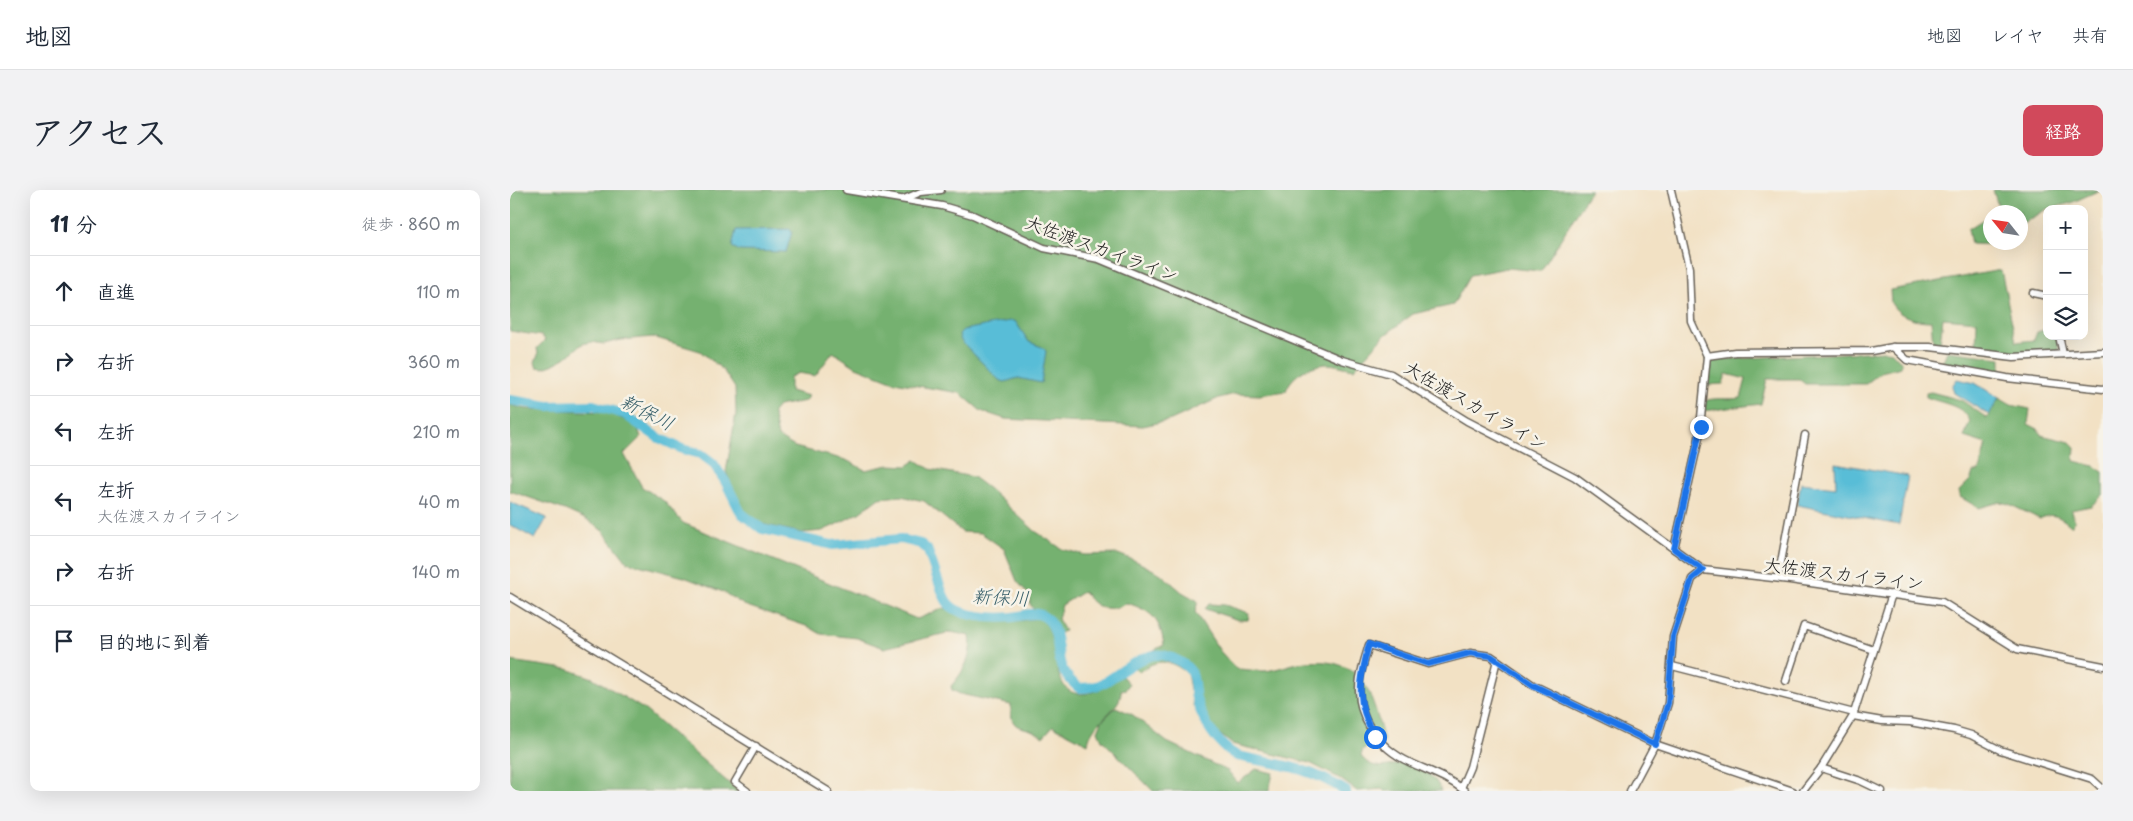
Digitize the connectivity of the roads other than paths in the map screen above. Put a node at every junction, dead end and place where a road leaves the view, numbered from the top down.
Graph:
1 (846, 190) edge
2 (941, 190) edge
3 (1670, 190) edge
4 (903, 199) junction
5 (2033, 293) dead end
6 (2043, 295) edge
7 (2060, 340) edge
8 (1893, 347) junction
9 (2103, 352) edge
10 (2063, 354) junction
11 (1707, 356) junction
12 (2103, 389) edge
13 (1805, 435) dead end
14 (1674, 549) junction
15 (1703, 570) junction
16 (1778, 578) junction
17 (1892, 594) junction
18 (510, 597) edge
19 (1874, 650) junction
20 (1497, 660) junction
21 (1672, 666) junction
22 (2103, 666) edge
23 (1786, 680) dead end
24 (1853, 715) junction
25 (1655, 744) junction
26 (756, 746) junction
27 (1820, 768) junction
28 (2103, 789) edge
29 (1463, 790) edge
30 (748, 791) edge
31 (828, 791) edge
32 (1630, 791) edge
33 (1793, 791) edge
34 (1803, 791) edge
35 (1882, 791) edge

1 - 4 street, 大佐渡スカイライン
2 - 4 street
3 - 11 street
4 - 14 street, 大佐渡スカイライン
5 - 6 street
7 - 10 street
8 - 10 street
8 - 11 street
8 - 12 street
9 - 10 street
11 - 14 street
13 - 16 street
14 - 15 street, 大佐渡スカイライン
15 - 16 street, 大佐渡スカイライン
15 - 21 street
16 - 17 street, 大佐渡スカイライン
17 - 19 street
17 - 22 street, 大佐渡スカイライン
18 - 26 street
19 - 23 street
19 - 24 street
20 - 25 street
20 - 29 street
20 - 29 street
21 - 24 street
21 - 25 street
24 - 27 street
24 - 28 street
25 - 32 street
25 - 33 street
26 - 30 street
26 - 31 street
27 - 34 street
27 - 35 street

